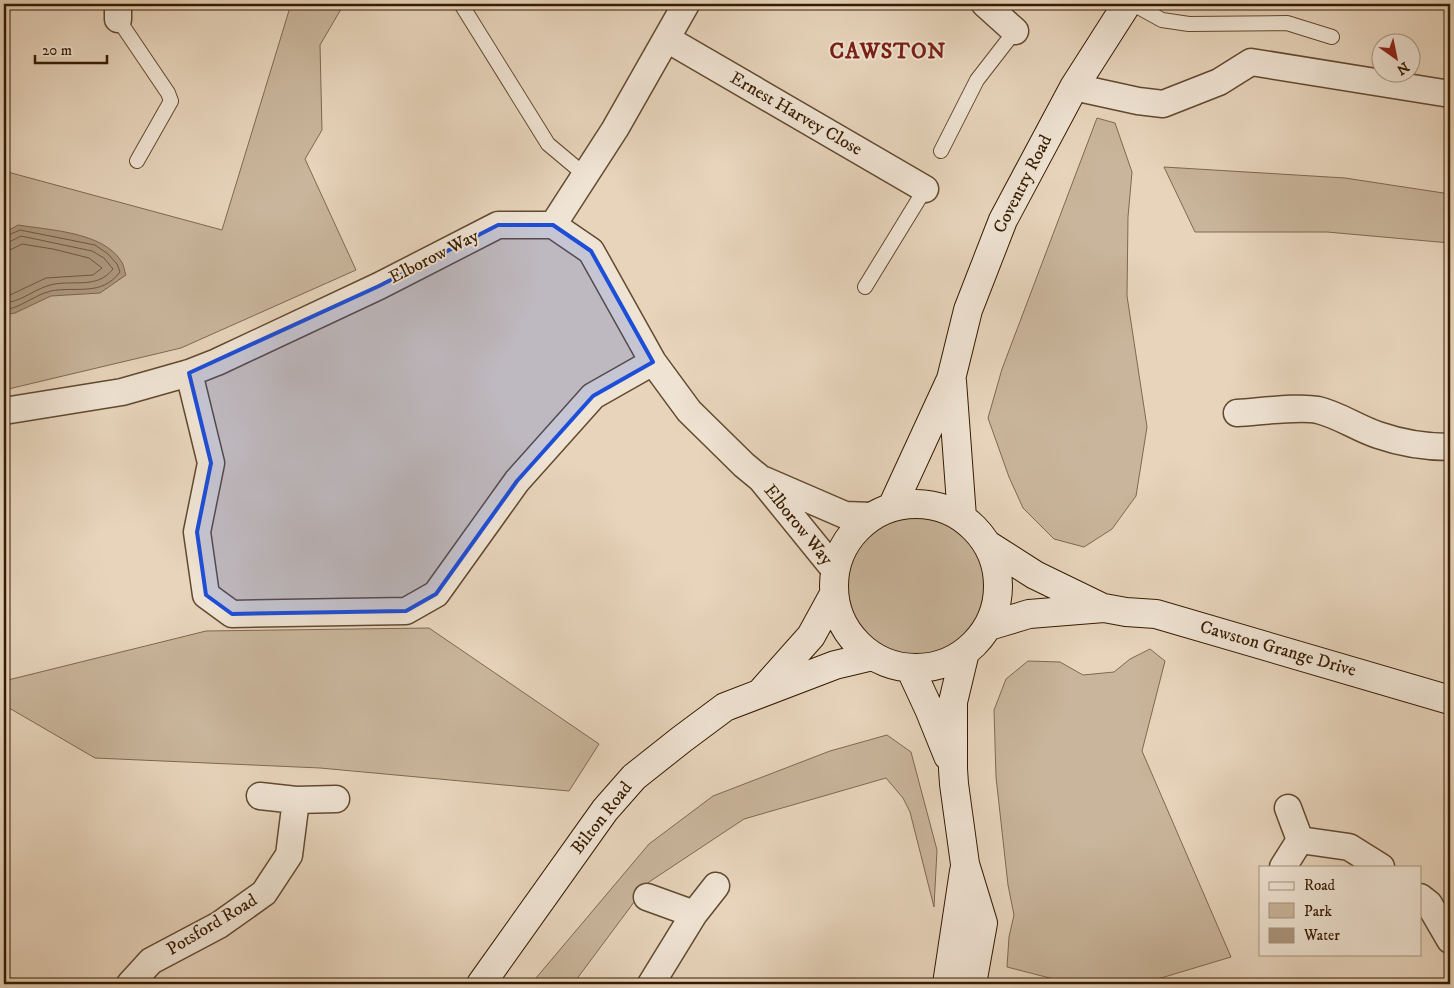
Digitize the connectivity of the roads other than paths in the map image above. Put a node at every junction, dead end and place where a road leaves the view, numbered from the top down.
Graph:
1 (461, 4) edge
2 (686, 4) edge
3 (985, 4) edge
4 (1127, 4) edge
5 (1133, 4) edge
6 (118, 12) edge
7 (1015, 32) joint
8 (1332, 37) dead end
9 (666, 38) junction
10 (1074, 87) junction
11 (1450, 94) edge
12 (941, 150) dead end
13 (137, 161) dead end
14 (585, 175) junction
15 (925, 189) joint
16 (553, 225) junction
17 (865, 287) dead end
18 (653, 362) junction
19 (189, 373) junction
20 (951, 379) junction
21 (4, 411) edge
22 (1237, 413) dead end
23 (1450, 447) edge
24 (761, 479) junction
25 (882, 512) junction
26 (962, 517) junction
27 (988, 545) junction
28 (835, 582) junction
29 (1104, 608) junction
30 (988, 626) junction
31 (965, 652) junction
32 (873, 656) junction
33 (910, 668) junction
34 (761, 693) junction
35 (1450, 700) edge
36 (953, 769) junction
37 (260, 796) dead end
38 (336, 799) dead end
39 (296, 800) junction
40 (1288, 808) dead end
41 (1300, 840) junction
42 (964, 864) junction
43 (1285, 866) edge
44 (1379, 866) edge
45 (716, 886) dead end
46 (646, 897) dead end
47 (1422, 899) edge
48 (694, 914) junction
49 (1450, 940) edge
50 (130, 984) edge
51 (481, 984) edge
52 (652, 984) edge
53 (947, 984) edge
54 (972, 984) edge

1 - 14 lane
2 - 9 street
3 - 7 street
4 - 10 main road, Coventry Road
5 - 8 lane
6 - 13 lane
7 - 12 lane
9 - 14 street
9 - 15 street, Ernest Harvey Close
10 - 11 street
10 - 20 main road, Coventry Road
14 - 16 street
15 - 17 lane
16 - 18 street, Elborow Way
16 - 19 street, Elborow Way
18 - 19 street
18 - 24 street, Elborow Way
19 - 21 street, Elborow Way
20 - 25 main road, Coventry Road
20 - 26 main road, Coventry Road
22 - 23 street
24 - 25 street, Elborow Way
24 - 28 street, Elborow Way
25 - 26 main road
25 - 28 main road
26 - 27 main road
27 - 29 main road, Cawston Grange Drive
27 - 30 main road
28 - 32 main road
28 - 34 main road, Bilton Road
29 - 30 main road, Cawston Grange Drive
29 - 35 main road, Cawston Grange Drive
30 - 31 main road
31 - 33 main road
31 - 36 main road
32 - 33 main road
32 - 34 main road, Bilton Road
33 - 36 main road
34 - 51 main road, Bilton Road
36 - 42 main road
37 - 39 street
38 - 39 street
39 - 50 street, Potsford Road
40 - 41 street
41 - 43 street
41 - 44 street
42 - 53 main road
42 - 54 main road
45 - 48 street
46 - 48 street
47 - 49 street
48 - 52 street

